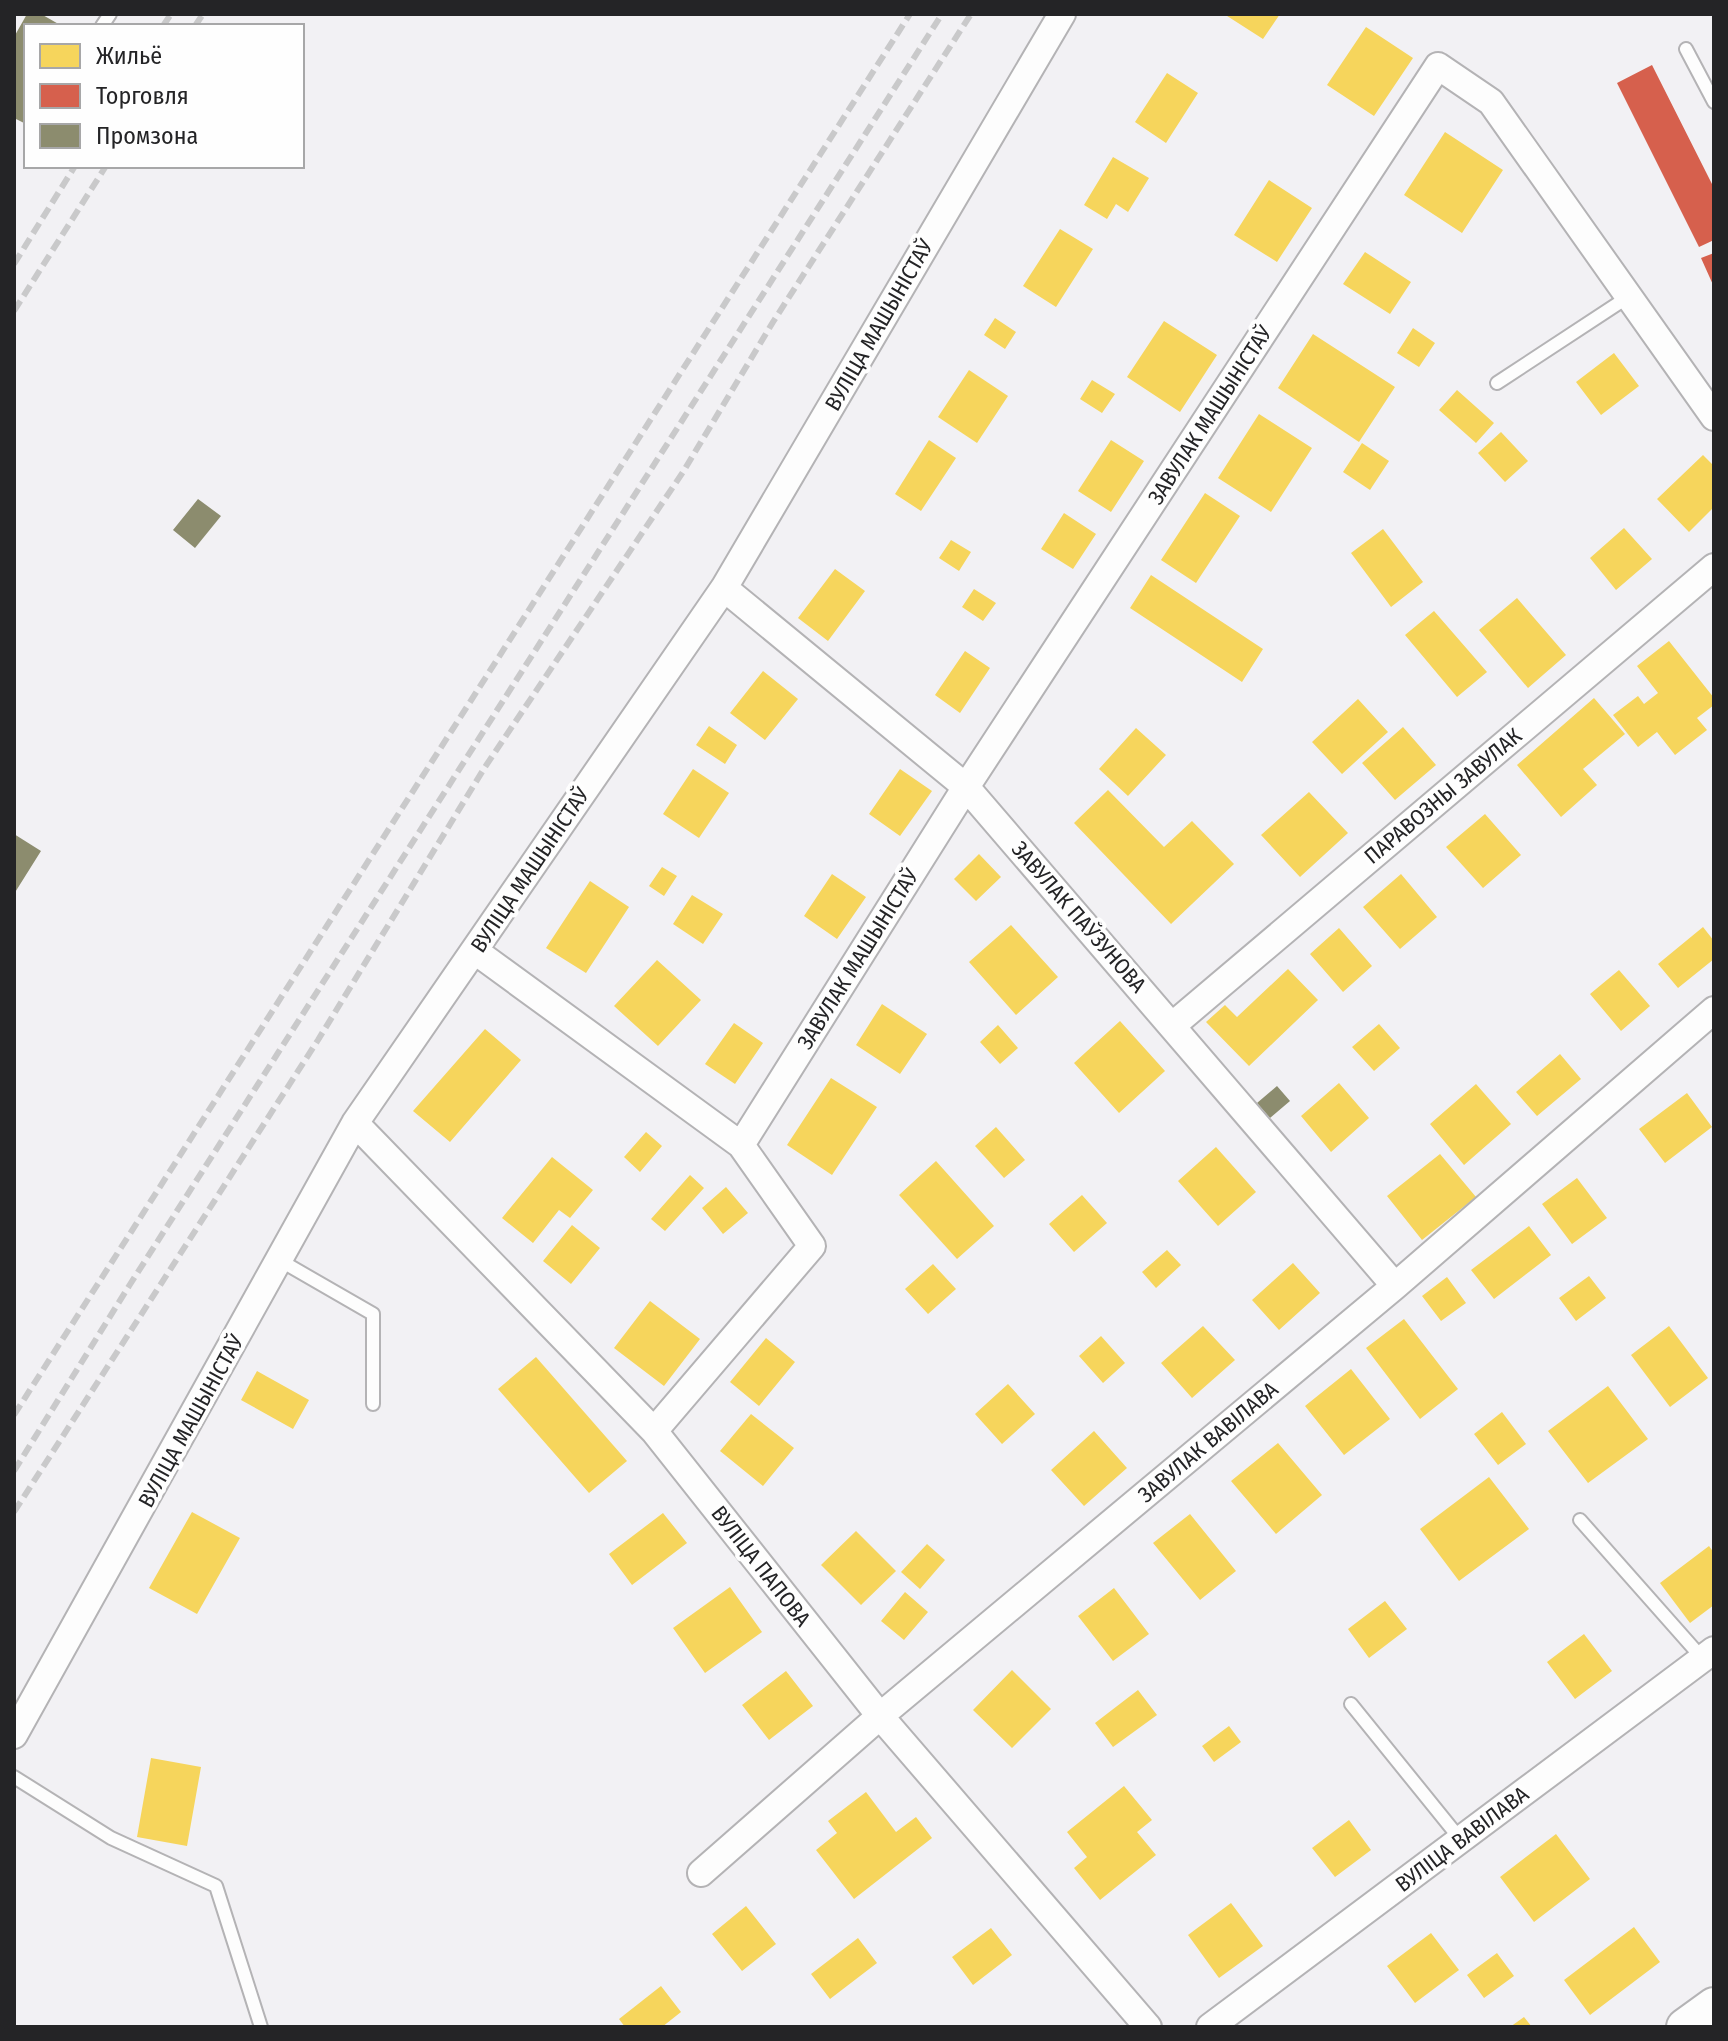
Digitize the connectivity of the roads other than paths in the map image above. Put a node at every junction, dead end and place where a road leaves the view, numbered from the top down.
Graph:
1 (1062, 14) edge
2 (1686, 49) dead end
3 (1714, 102) edge
4 (1628, 297) junction
5 (1497, 383) dead end
6 (1714, 417) edge
7 (1714, 567) edge
8 (724, 588) junction
9 (966, 787) junction
10 (475, 951) junction
11 (1714, 1010) edge
12 (1173, 1025) junction
13 (355, 1123) junction
14 (741, 1145) junction
15 (281, 1261) junction
16 (1395, 1286) junction
17 (373, 1404) dead end
18 (654, 1431) junction
19 (1580, 1520) dead end
20 (1708, 1654) edge
21 (1351, 1704) dead end
22 (880, 1716) junction
23 (14, 1735) edge
24 (14, 1777) edge
25 (1461, 1840) junction
26 (701, 1873) dead end
27 (1714, 2006) edge
28 (261, 2027) edge
29 (1148, 2027) edge
30 (1210, 2027) edge
31 (1685, 2027) edge

1 - 8 street, ВУЛІЦА МАШЫНІСТАЎ
2 - 3 lane
4 - 5 lane
4 - 6 street, ЗАВУЛАК МАШЫНІСТАЎ
4 - 9 street, ЗАВУЛАК МАШЫНІСТАЎ
7 - 12 street, ПАРАВОЗНЫ ЗАВУЛАК
8 - 9 street, ЗАВУЛАК ПАЎЗУНОВА
8 - 10 street, ВУЛІЦА МАШЫНІСТАЎ
9 - 12 street, ЗАВУЛАК ПАЎЗУНОВА
9 - 14 street, ЗАВУЛАК МАШЫНІСТАЎ
10 - 13 street, ВУЛІЦА МАШЫНІСТАЎ
10 - 14 street
11 - 16 street, ЗАВУЛАК ВАВІЛАВА
12 - 16 street, ЗАВУЛАК ПАЎЗУНОВА
13 - 15 street, ВУЛІЦА МАШЫНІСТАЎ
13 - 18 street, ВУЛІЦА ПАПОВА
14 - 18 street
15 - 17 lane
15 - 23 street, ВУЛІЦА МАШЫНІСТАЎ
16 - 22 street, ЗАВУЛАК ВАВІЛАВА
18 - 22 street, ВУЛІЦА ПАПОВА
19 - 20 lane
20 - 25 street, ВУЛІЦА ВАВІЛАВА
21 - 25 lane
22 - 26 street, ЗАВУЛАК ВАВІЛАВА
22 - 29 street, ВУЛІЦА ПАПОВА
24 - 28 lane
25 - 30 street, ВУЛІЦА ВАВІЛАВА
27 - 31 street

